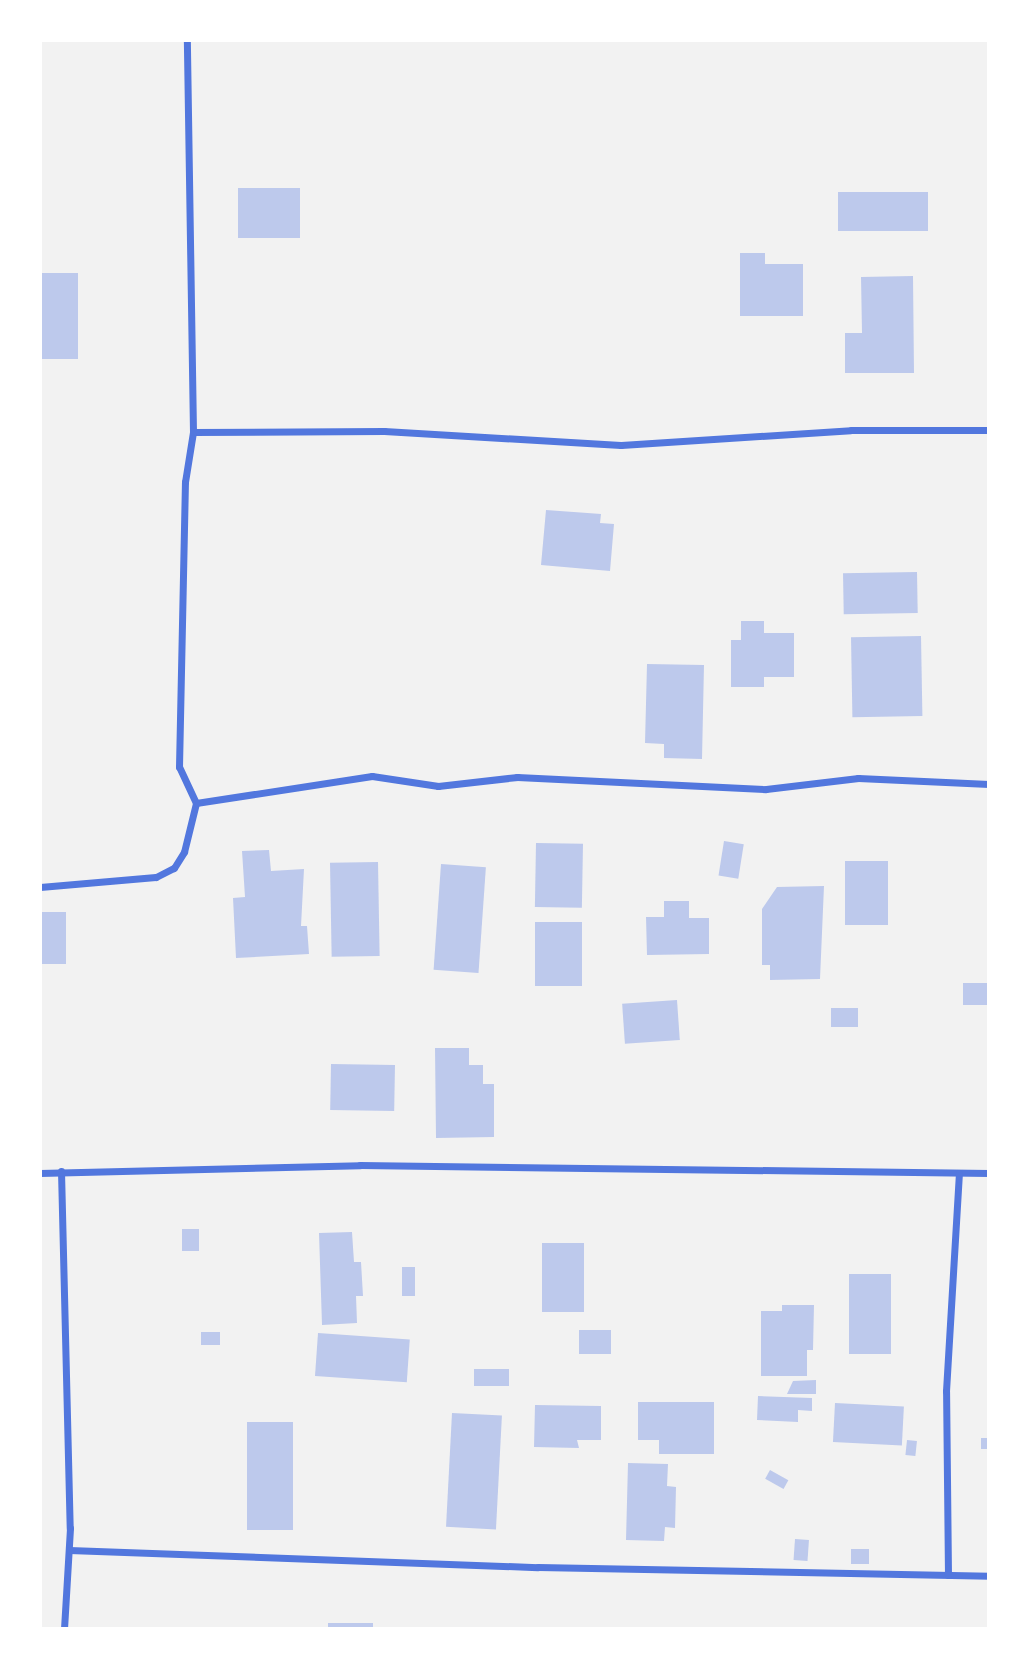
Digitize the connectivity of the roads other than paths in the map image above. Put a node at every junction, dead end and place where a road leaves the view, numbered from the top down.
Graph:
1 (187, 40) edge
2 (989, 430) edge
3 (193, 432) junction
4 (989, 784) edge
5 (196, 803) junction
6 (40, 887) edge
7 (61, 1171) junction
8 (40, 1173) edge
9 (960, 1174) junction
10 (989, 1174) edge
11 (69, 1550) junction
12 (948, 1575) junction
13 (989, 1576) edge
14 (64, 1629) edge

1 - 3 street
2 - 3 street
3 - 5 street
4 - 5 street
5 - 6 street
7 - 8 street
7 - 9 street
7 - 11 street
9 - 10 street
9 - 12 street
11 - 12 street
11 - 14 street
12 - 13 street

